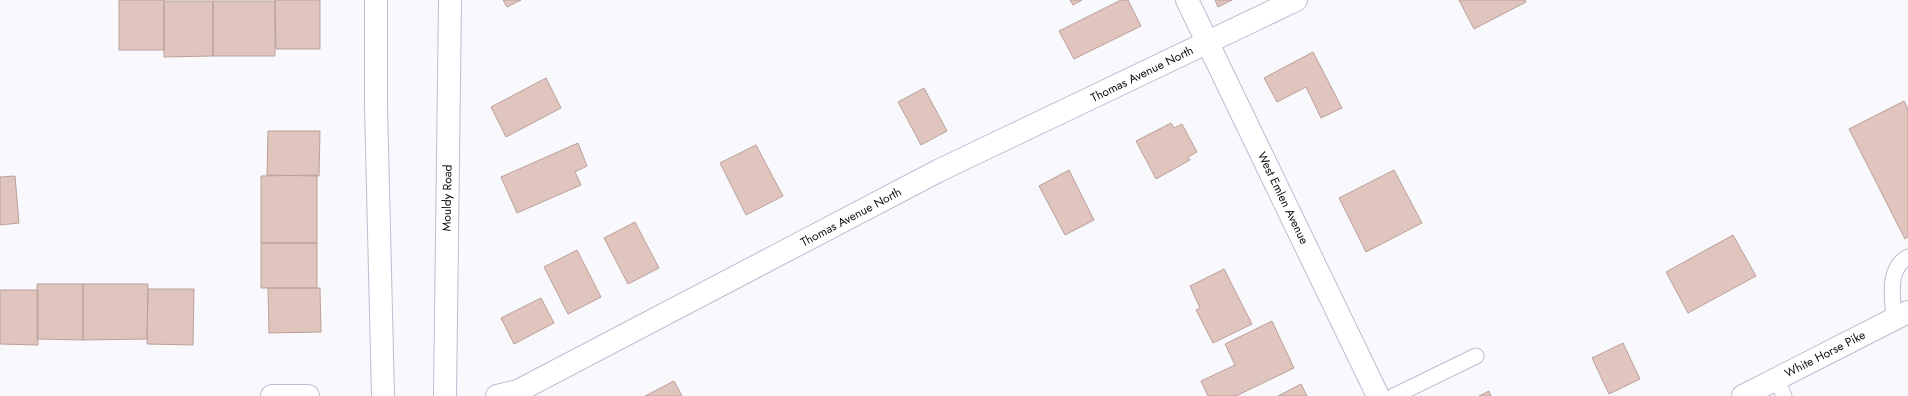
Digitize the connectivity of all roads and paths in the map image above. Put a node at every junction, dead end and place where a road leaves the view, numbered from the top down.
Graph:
1 (376, 0) edge
2 (450, 0) edge
3 (1187, 0) edge
4 (1296, 0) edge
5 (1208, 42) junction
6 (1908, 257) edge
7 (1901, 316) edge
8 (1476, 356) dead end
9 (1780, 388) edge
10 (272, 396) edge
11 (308, 396) edge
12 (383, 396) edge
13 (445, 396) edge
14 (497, 396) edge
15 (1378, 396) edge
16 (1394, 396) edge
17 (1743, 396) edge

1 - 12 main road
2 - 13 main road, Mouldy Road
3 - 5 main road, West Emlen Avenue
4 - 5 main road, Thomas Avenue North
5 - 14 main road, Thomas Avenue North
5 - 15 main road, West Emlen Avenue
6 - 7 lane
7 - 9 main road, White Horse Pike
8 - 16 lane
9 - 17 main road, White Horse Pike
10 - 11 main road

